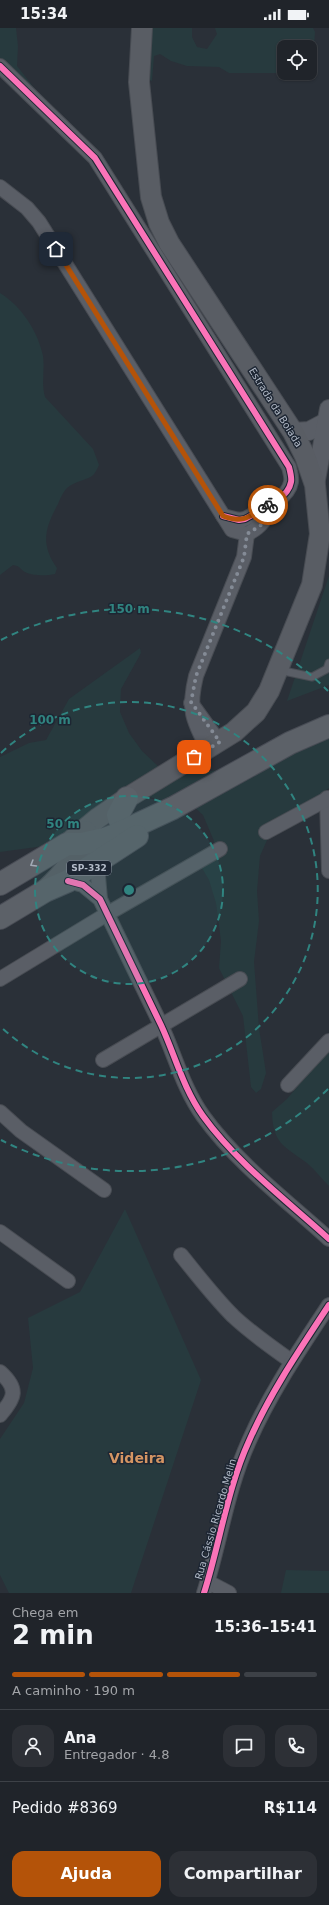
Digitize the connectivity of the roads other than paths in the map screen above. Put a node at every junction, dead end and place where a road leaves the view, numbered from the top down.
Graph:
1 (142, 28) edge
2 (0, 66) edge
3 (0, 187) edge
4 (328, 416) edge
5 (293, 432) junction
6 (315, 485) junction
7 (274, 502) junction
8 (223, 516) junction
9 (247, 534) junction
10 (329, 663) edge
11 (279, 670) junction
12 (329, 726) edge
13 (214, 745) junction
14 (127, 798) junction
15 (328, 798) edge
16 (172, 808) junction
17 (128, 829) junction
18 (266, 832) dead end
19 (78, 838) junction
20 (220, 849) dead end
21 (92, 866) junction
22 (329, 871) edge
23 (68, 881) junction
24 (0, 884) edge
25 (45, 891) junction
26 (100, 899) junction
27 (4, 907) edge
28 (107, 914) junction
29 (0, 979) edge
30 (240, 979) dead end
31 (162, 1026) junction
32 (329, 1041) edge
33 (103, 1060) dead end
34 (288, 1085) dead end
35 (0, 1112) edge
36 (104, 1190) dead end
37 (0, 1232) edge
38 (329, 1239) edge
39 (181, 1255) dead end
40 (68, 1281) dead end
41 (329, 1305) edge
42 (291, 1362) junction
43 (0, 1372) edge
44 (0, 1415) edge
45 (206, 1588) edge
46 (229, 1593) edge

1 - 5 main road, Estrada da Boiada
2 - 7 street
3 - 8 street
4 - 5 street
4 - 6 street
5 - 6 main road, Estrada da Boiada
6 - 11 main road, Estrada da Boiada
7 - 8 street
7 - 9 street
8 - 9 street
9 - 13 street
10 - 11 lane
11 - 13 main road, Estrada da Boiada
12 - 16 main road, SP-332
13 - 14 main road, Estrada da Boiada
14 - 17 main road
14 - 19 main road, Estrada da Boiada
15 - 18 street
15 - 22 street
16 - 17 main road, SP-332
16 - 21 main road, SP-332
17 - 19 main road, SP-332
19 - 21 street
19 -> 24 main road, SP-332
19 - 25 main road
20 - 28 street
21 - 23 main road, SP-332
21 - 26 street
23 - 25 main road, SP-332
23 - 26 street
25 - 27 main road, SP-332
26 - 28 street
28 - 29 street
28 - 31 street
30 - 31 street
31 - 33 street
31 - 38 street
32 - 34 street
35 - 36 street
37 - 40 street
39 - 42 street
41 - 42 street, Rua Cássio Ricardo Melin
42 - 45 street, Rua Cássio Ricardo Melin
43 - 44 street
45 - 46 street

